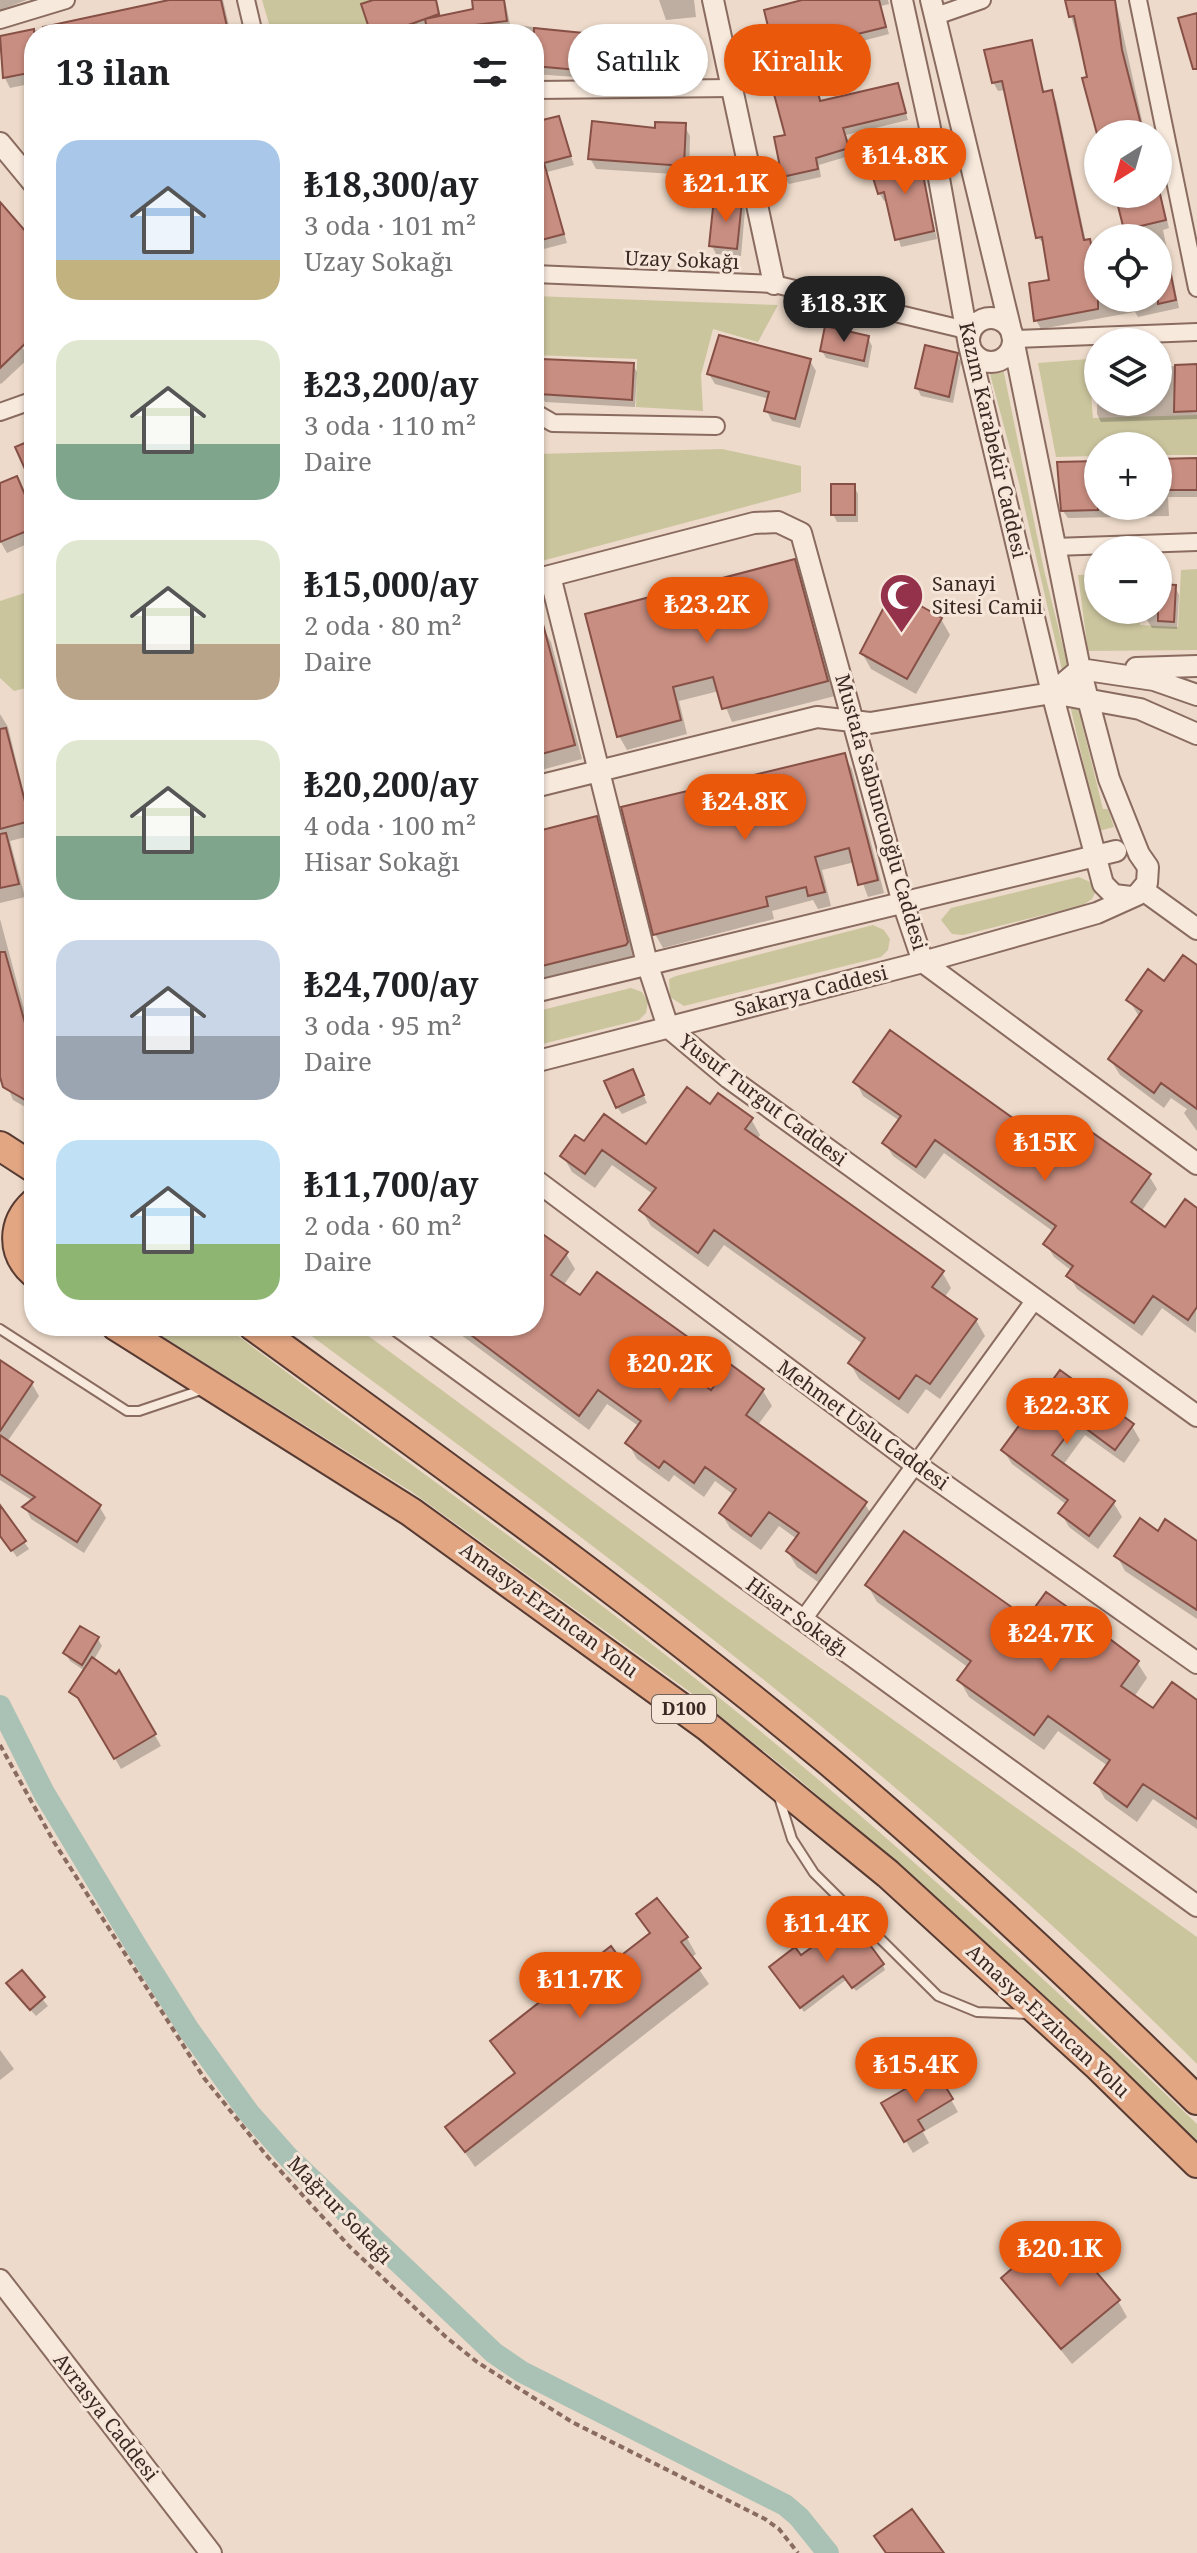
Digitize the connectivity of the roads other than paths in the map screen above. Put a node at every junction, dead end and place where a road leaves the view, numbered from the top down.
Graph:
1 (66, 0) edge
2 (246, 0) edge
3 (713, 0) edge
4 (902, 0) edge
5 (982, 0) edge
6 (1138, 0) edge
7 (934, 8) edge
8 (0, 20) edge
9 (252, 24) edge
10 (724, 46) edge
11 (724, 88) edge
12 (544, 90) edge
13 (736, 96) edge
14 (0, 143) edge
15 (24, 172) edge
16 (544, 274) edge
17 (774, 284) junction
18 (1197, 288) edge
19 (1197, 332) edge
20 (968, 338) junction
21 (1013, 339) junction
22 (24, 404) edge
23 (0, 412) edge
24 (544, 418) edge
25 (716, 426) dead end
26 (1197, 542) edge
27 (1054, 547) junction
28 (544, 577) edge
29 (544, 585) edge
30 (1197, 666) edge
31 (1080, 669) junction
32 (1052, 693) junction
33 (1197, 695) edge
34 (1088, 700) junction
35 (855, 724) junction
36 (1197, 734) edge
37 (597, 771) junction
38 (544, 784) edge
39 (1139, 854) junction
40 (1098, 866) junction
41 (1137, 893) junction
42 (903, 903) junction
43 (1197, 929) edge
44 (923, 962) junction
45 (647, 963) junction
46 (544, 989) edge
47 (668, 1027) junction
48 (544, 1059) edge
49 (0, 1146) edge
50 (24, 1162) edge
51 (1197, 1164) edge
52 (544, 1186) edge
53 (24, 1218) edge
54 (0, 1249) edge
55 (24, 1261) edge
56 (24, 1266) edge
57 (1034, 1301) junction
58 (0, 1329) edge
59 (132, 1336) edge
60 (267, 1336) edge
61 (412, 1336) edge
62 (213, 1386) junction
63 (1197, 1416) edge
64 (915, 1464) junction
65 (802, 1621) junction
66 (1197, 1663) edge
67 (773, 1777) junction
68 (1197, 1906) edge
69 (1042, 2014) junction
70 (1197, 2100) edge
71 (1197, 2163) edge
72 (0, 2280) edge
73 (211, 2553) edge

1 - 8 street
2 - 9 street
3 - 10 street
4 - 20 street, Kazım Karabekir Caddesi
5 - 7 street
6 - 18 street
7 - 21 street, Kazım Karabekir Caddesi
11 - 12 street
13 - 17 street
14 - 15 street
16 - 17 street, Uzay Sokağı
17 - 20 street, Uzay Sokağı
19 - 21 street
20 - 21 street
20 - 21 street
20 - 32 street, Kazım Karabekir Caddesi
21 - 27 street, Kazım Karabekir Caddesi
22 - 23 street
24 - 25 street
26 - 27 street
27 - 31 street, Kazım Karabekir Caddesi
28 - 35 street, Mustafa Sabuncuoğlu Caddesi
29 - 37 street, Yusuf Turgut Caddesi
30 - 31 street
31 - 32 street
31 - 33 street
31 - 34 street, Kazım Karabekir Caddesi
32 - 34 street
32 - 35 street
32 - 40 street, Kazım Karabekir Caddesi
34 - 36 street
34 - 39 street, Kazım Karabekir Caddesi
35 - 37 street
35 - 42 street, Mustafa Sabuncuoğlu Caddesi
37 - 38 street
37 - 45 street, Yusuf Turgut Caddesi
39 - 40 street
39 - 41 street, Kazım Karabekir Caddesi
40 - 41 street
40 - 42 street
41 - 43 street
41 - 44 street, Sakarya Caddesi
42 - 44 street, Mustafa Sabuncuoğlu Caddesi
42 - 45 street
44 - 47 street, Sakarya Caddesi
44 - 51 street, Mustafa Sabuncuoğlu Caddesi
45 - 46 street
45 - 47 street, Yusuf Turgut Caddesi
47 - 48 street, Sakarya Caddesi
47 - 57 street, Yusuf Turgut Caddesi
49 - 50 highway
52 - 64 street, Mehmet Uslu Caddesi
53 - 55 highway
54 - 56 highway
57 - 63 street, Yusuf Turgut Caddesi
57 - 64 street
58 - 62 lane
59 - 62 highway, Amasya-Erzincan Yolu / D100
60 - 70 highway, D100
61 - 65 street, Hisar Sokağı
62 - 67 highway, Amasya-Erzincan Yolu / D100
64 - 65 street
64 - 66 street, Mehmet Uslu Caddesi
65 - 68 street, Hisar Sokağı
67 - 69 highway, Amasya-Erzincan Yolu / D100
67 - 69 lane
69 - 71 highway, Amasya-Erzincan Yolu / D100
72 - 73 street, Avrasya Caddesi

